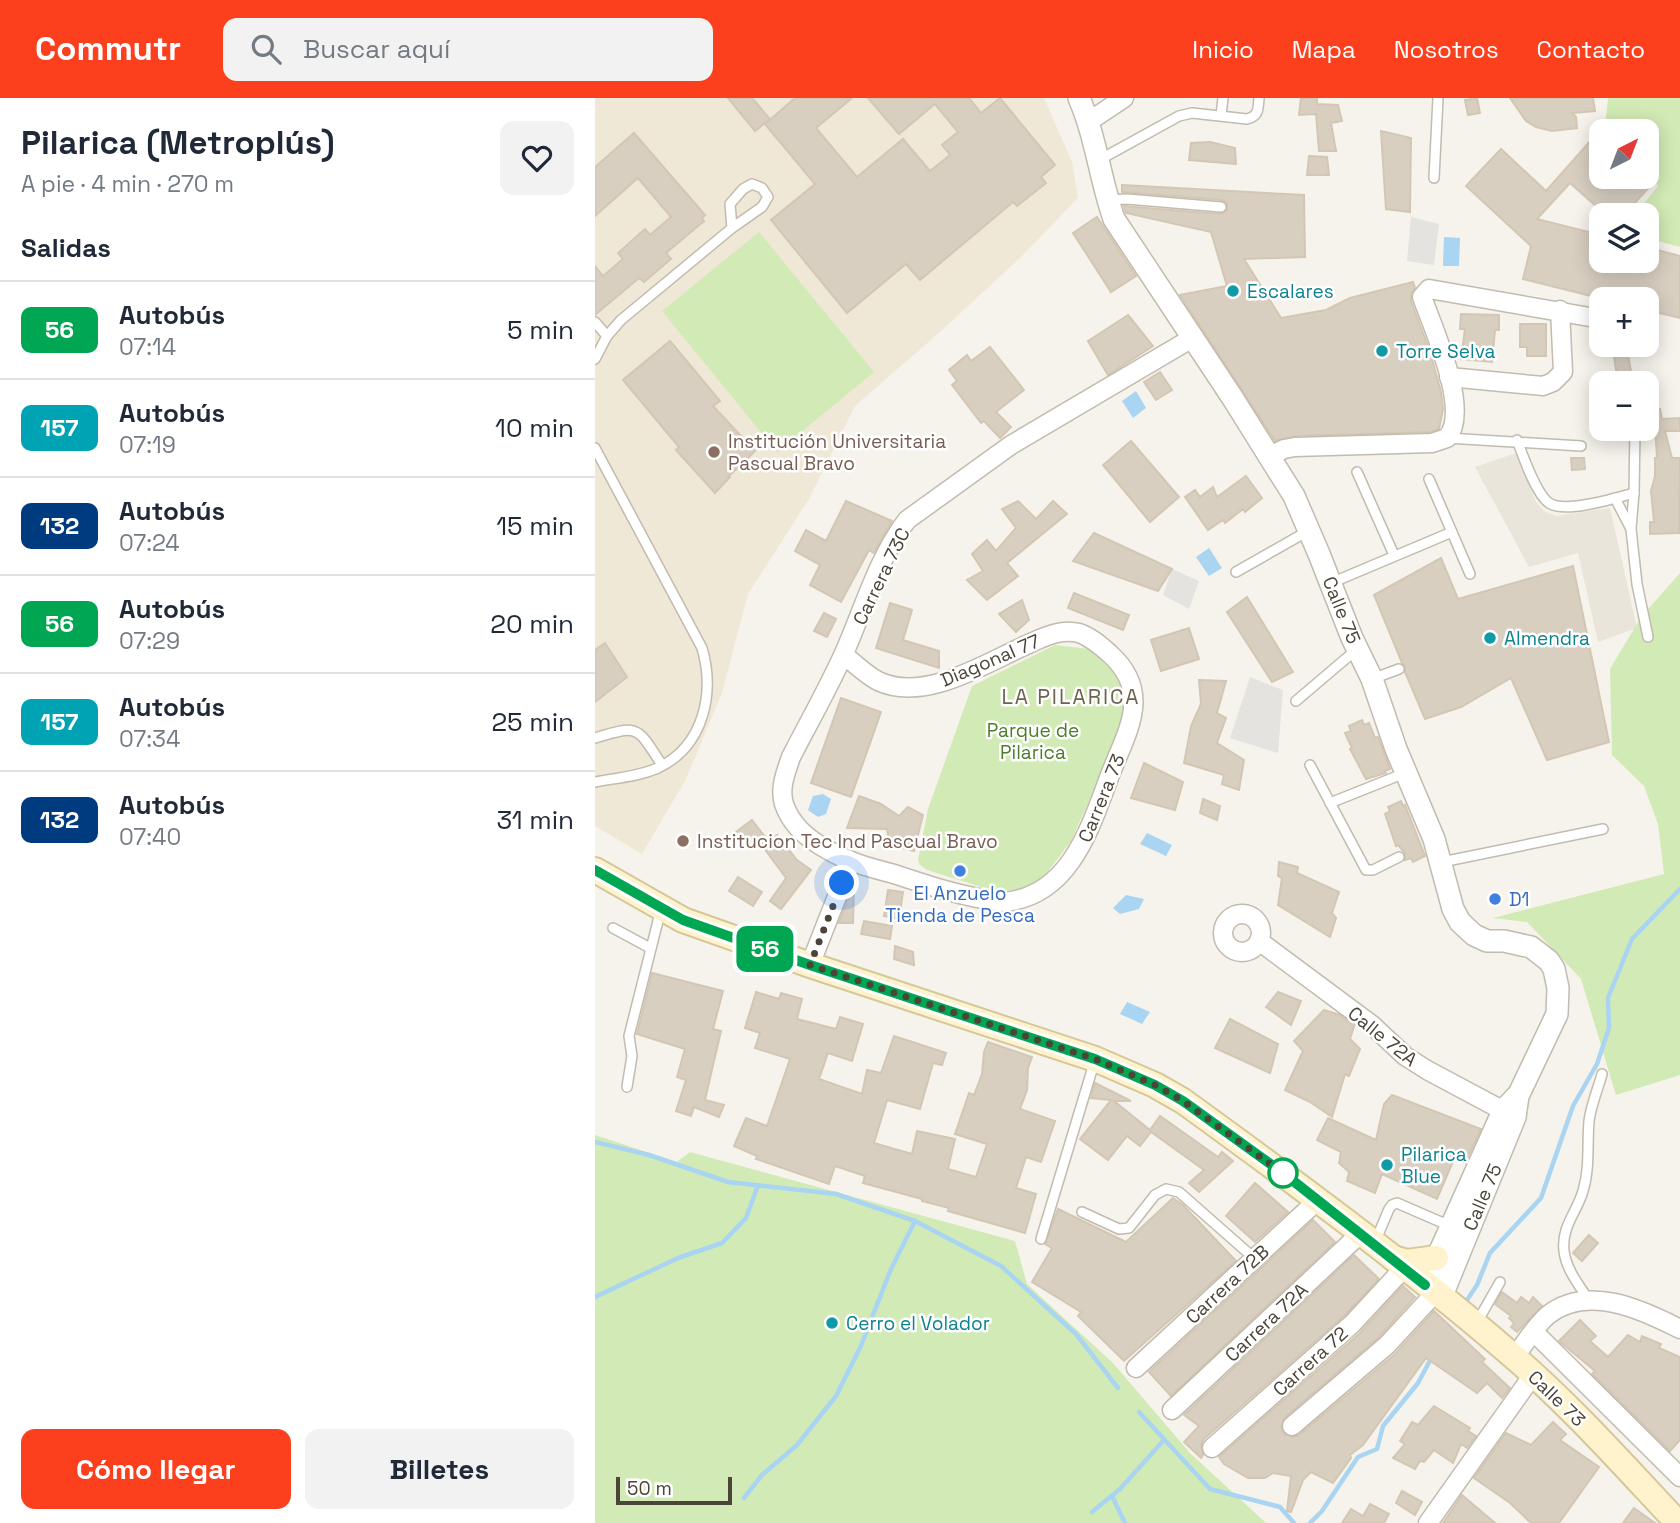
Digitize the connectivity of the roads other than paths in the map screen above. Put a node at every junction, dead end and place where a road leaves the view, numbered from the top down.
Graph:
1 (1079, 98) edge
2 (1124, 98) edge
3 (1223, 98) edge
4 (1259, 98) edge
5 (1438, 98) edge
6 (1221, 115) junction
7 (1088, 122) junction
8 (1097, 161) junction
9 (1434, 178) dead end
10 (1107, 200) junction
11 (1221, 207) dead end
12 (732, 228) junction
13 (1560, 310) junction
14 (1589, 316) edge
15 (595, 321) edge
16 (607, 336) junction
17 (1194, 337) junction
18 (595, 359) edge
19 (1449, 377) junction
20 (1517, 440) junction
21 (1440, 441) junction
22 (1635, 441) edge
23 (1581, 446) dead end
24 (595, 448) edge
25 (1270, 456) junction
26 (1357, 472) dead end
27 (1429, 478) dead end
28 (1634, 493) junction
29 (1615, 498) junction
30 (1630, 529) junction
31 (1310, 531) junction
32 (1452, 532) junction
33 (1394, 555) junction
34 (1236, 572) dead end
35 (1470, 574) dead end
36 (1331, 583) junction
37 (1648, 637) dead end
38 (1357, 649) junction
39 (844, 655) junction
40 (1399, 669) dead end
41 (1128, 674) joint
42 (1372, 679) junction
43 (1296, 701) dead end
44 (595, 738) edge
45 (661, 765) junction
46 (1310, 765) dead end
47 (1406, 773) junction
48 (595, 782) edge
49 (1330, 803) junction
50 (796, 826) joint
51 (1604, 829) dead end
52 (1399, 857) dead end
53 (851, 861) junction
54 (1442, 862) junction
55 (595, 870) edge
56 (661, 907) junction
57 (613, 928) dead end
58 (1259, 941) dead end
59 (650, 948) junction
60 (810, 965) junction
61 (1095, 1059) junction
62 (1602, 1074) dead end
63 (627, 1087) dead end
64 (1509, 1114) junction
65 (1318, 1200) junction
66 (1469, 1206) junction
67 (1082, 1212) dead end
68 (1450, 1226) junction
69 (1041, 1239) dead end
70 (1374, 1243) junction
71 (1436, 1258) junction
72 (1255, 1259) junction
73 (1404, 1268) junction
74 (1500, 1282) dead end
75 (1588, 1299) junction
76 (1449, 1305) junction
77 (1680, 1329) edge
78 (1534, 1332) junction
79 (1514, 1357) junction
80 (1136, 1368) dead end
81 (1533, 1375) junction
82 (1172, 1410) dead end
83 (1293, 1426) dead end
84 (1212, 1448) dead end
85 (1680, 1477) edge
86 (1428, 1523) edge
87 (1678, 1523) edge

1 - 7 street, Calle 75
2 - 7 street
3 - 6 lane
4 - 6 lane
5 - 9 lane
6 - 8 lane
7 - 8 street, Calle 75
8 - 10 street, Calle 75
10 - 11 lane
10 - 17 street, Calle 75
12 - 12 lane
12 - 16 lane
13 - 14 street
13 - 19 street
13 - 19 street
15 - 16 lane
16 - 18 lane
17 - 25 street, Calle 75
17 - 39 street, Carrera 73C
19 - 21 street
20 - 21 lane
20 - 23 lane
20 - 29 lane
21 - 25 street
22 - 28 lane
24 - 45 lane
25 - 31 street, Calle 75
26 - 33 lane
27 - 32 lane
28 - 29 lane
28 - 30 lane
29 - 30 lane
30 - 37 lane
31 - 34 lane
31 - 36 street, Calle 75
32 - 33 lane
32 - 35 lane
33 - 36 lane
36 - 38 street, Calle 75
38 - 42 street, Calle 75
38 - 43 lane
39 - 41 street, Diagonal 77
39 - 50 street, Carrera 73C
40 - 42 lane
41 - 53 street, Carrera 73
42 - 47 street, Calle 75
44 - 45 lane
45 - 48 lane
46 - 49 lane
47 - 49 lane
47 - 54 street, Calle 75
49 - 52 lane
50 - 53 street, Carrera 73
51 - 54 lane
53 - 60 street
54 - 64 street, Calle 75
55 - 56 main road, Calle 73
56 - 59 lane
56 - 60 main road, Calle 73
57 - 59 lane
58 - 64 street, Calle 72A
59 - 63 lane
60 - 61 main road, Calle 73
61 - 65 main road, Calle 73
61 - 69 lane
62 - 75 lane
64 - 66 street, Calle 75
65 - 70 main road, Calle 73
65 - 72 street, Carrera 72B
66 - 68 street, Calle 75
66 - 76 street, Calle 75
67 - 72 lane
68 - 70 lane
68 - 71 street, Calle 75
70 - 71 main road
70 - 73 main road, Calle 73
70 - 82 street, Carrera 72A
71 - 76 street, Calle 75
72 - 80 street, Carrera 72B
73 - 76 main road, Calle 73
73 - 84 street, Carrera 72
74 - 76 lane
75 - 77 street
75 - 78 street
76 - 79 main road, Calle 73
76 - 83 street
78 - 79 street
78 - 85 street, Calle 73
79 - 81 main road, Calle 73
81 - 86 street
81 - 87 main road, Calle 73

